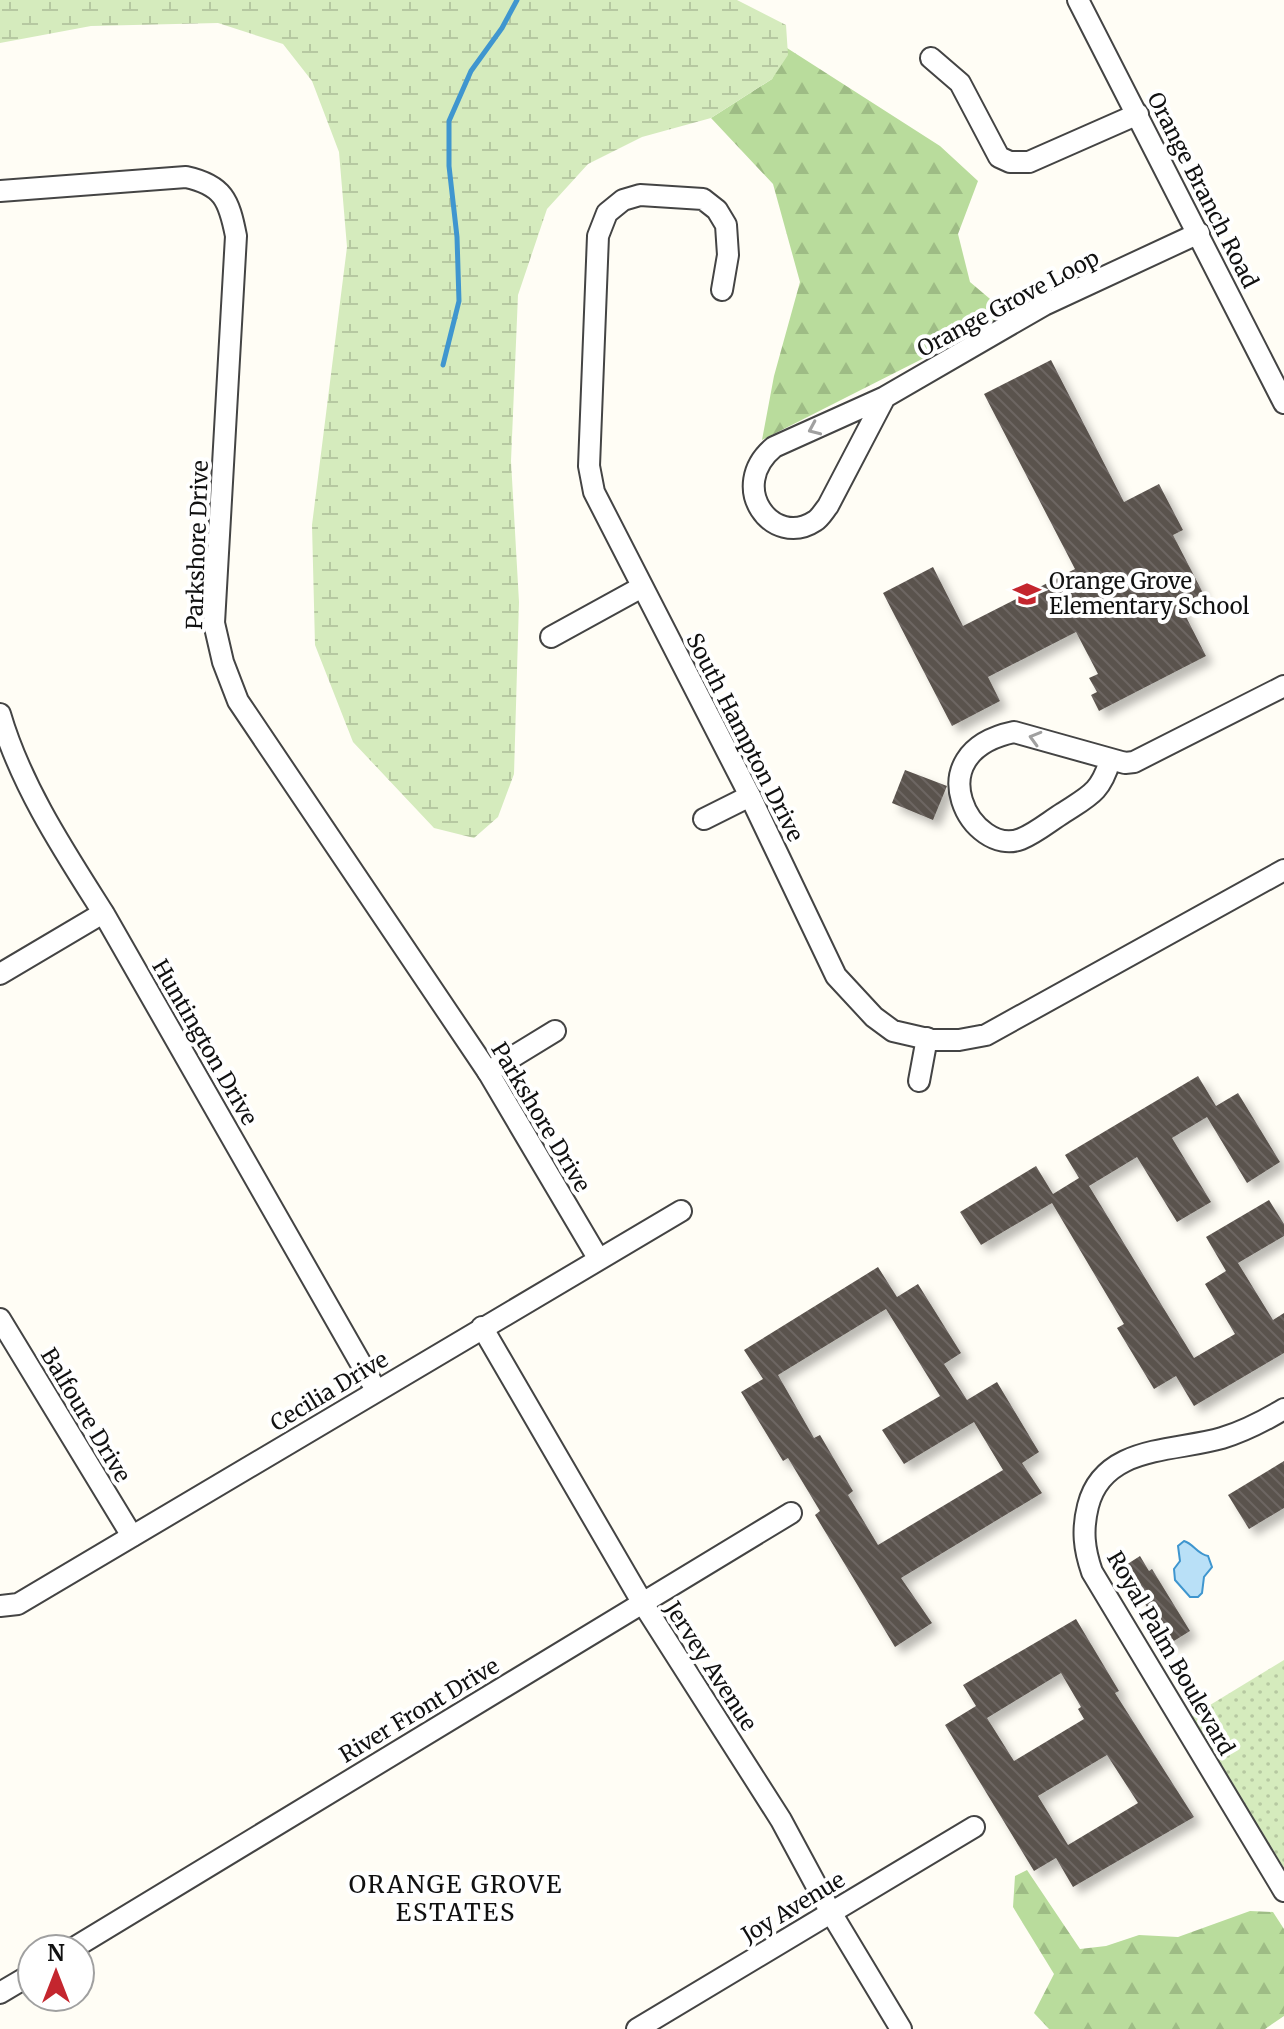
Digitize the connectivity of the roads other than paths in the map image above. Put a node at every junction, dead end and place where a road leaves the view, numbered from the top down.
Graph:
1 (1078, 0) edge
2 (931, 58) dead end
3 (1138, 114) junction
4 (0, 191) edge
5 (1199, 233) junction
6 (722, 290) dead end
7 (885, 397) junction
8 (1284, 403) edge
9 (642, 587) junction
10 (551, 637) dead end
11 (1284, 686) edge
12 (0, 714) edge
13 (1110, 760) junction
14 (750, 796) junction
15 (704, 819) dead end
16 (1284, 870) edge
17 (103, 913) junction
18 (0, 974) edge
19 (555, 1031) dead end
20 (927, 1038) junction
21 (488, 1072) junction
22 (919, 1081) dead end
23 (681, 1211) dead end
24 (598, 1258) junction
25 (0, 1319) edge
26 (482, 1327) junction
27 (376, 1390) junction
28 (1284, 1409) edge
29 (791, 1513) dead end
30 (132, 1536) junction
31 (642, 1602) junction
32 (0, 1606) edge
33 (974, 1827) dead end
34 (1284, 1891) edge
35 (830, 1911) junction
36 (96, 1934) edge
37 (637, 2029) edge
38 (901, 2029) edge

1 - 3 street, Orange Branch Road
2 - 3 street
3 - 5 street, Orange Branch Road
4 - 21 street, Parkshore Drive
5 - 7 street, Orange Grove Loop
5 - 8 street, Orange Branch Road
6 - 9 street, South Hampton Drive
7 -> 7 street, Orange Grove Loop
9 - 10 street
9 - 14 street, South Hampton Drive
11 - 13 street
12 - 17 street, Huntington Drive
13 -> 13 street
14 - 15 street
14 - 20 street, South Hampton Drive
16 - 20 street, South Hampton Drive
17 - 18 street
17 - 27 street, Huntington Drive
19 - 21 street
20 - 22 street
21 - 24 street, Parkshore Drive
23 - 24 street, Cecilia Drive
24 - 26 street, Cecilia Drive
25 - 30 street, Balfoure Drive
26 - 27 street, Cecilia Drive
26 - 31 street, Jervey Avenue
27 - 30 street, Cecilia Drive
28 - 34 street, Royal Palm Boulevard
29 - 31 street, River Front Drive
30 - 32 street, Cecilia Drive
31 - 35 street, Jervey Avenue
31 - 36 street, River Front Drive
33 - 35 street, Joy Avenue
35 - 37 street, Joy Avenue
35 - 38 street, Jervey Avenue

